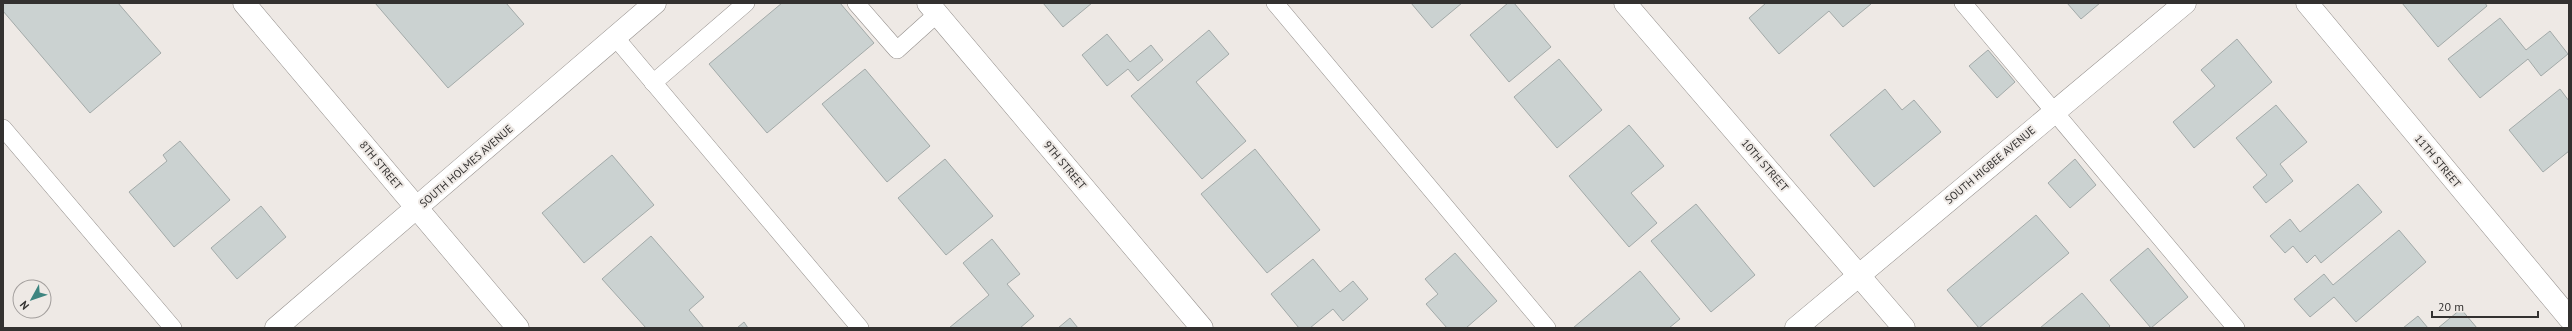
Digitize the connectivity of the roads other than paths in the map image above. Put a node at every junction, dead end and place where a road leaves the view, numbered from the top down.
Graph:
1 (244, 3) edge
2 (655, 3) edge
3 (856, 3) edge
4 (1275, 3) edge
5 (1625, 3) edge
6 (1963, 3) edge
7 (2185, 3) edge
8 (2307, 3) edge
9 (738, 6) edge
10 (933, 8) edge
11 (615, 37) junction
12 (654, 83) junction
13 (2054, 111) junction
14 (3, 128) edge
15 (417, 208) junction
16 (1859, 275) junction
17 (2569, 318) edge
18 (173, 328) edge
19 (276, 328) edge
20 (518, 328) edge
21 (860, 328) edge
22 (1202, 328) edge
23 (1547, 328) edge
24 (1796, 328) edge
25 (1904, 328) edge
26 (2236, 328) edge

1 - 15 street, 8TH STREET
2 - 11 street, SOUTH HOLMES AVENUE
3 - 10 lane
4 - 23 lane
5 - 16 street, 10TH STREET
6 - 13 lane
7 - 13 street, SOUTH HIGBEE AVENUE
8 - 17 street, 11TH STREET
9 - 12 lane
10 - 22 street, 9TH STREET
11 - 12 lane
11 - 15 street, SOUTH HOLMES AVENUE
12 - 21 lane
13 - 16 street, SOUTH HIGBEE AVENUE
13 - 26 lane
14 - 18 lane
15 - 19 street, SOUTH HOLMES AVENUE
15 - 20 street, 8TH STREET
16 - 24 street, SOUTH HIGBEE AVENUE
16 - 25 street, 10TH STREET

